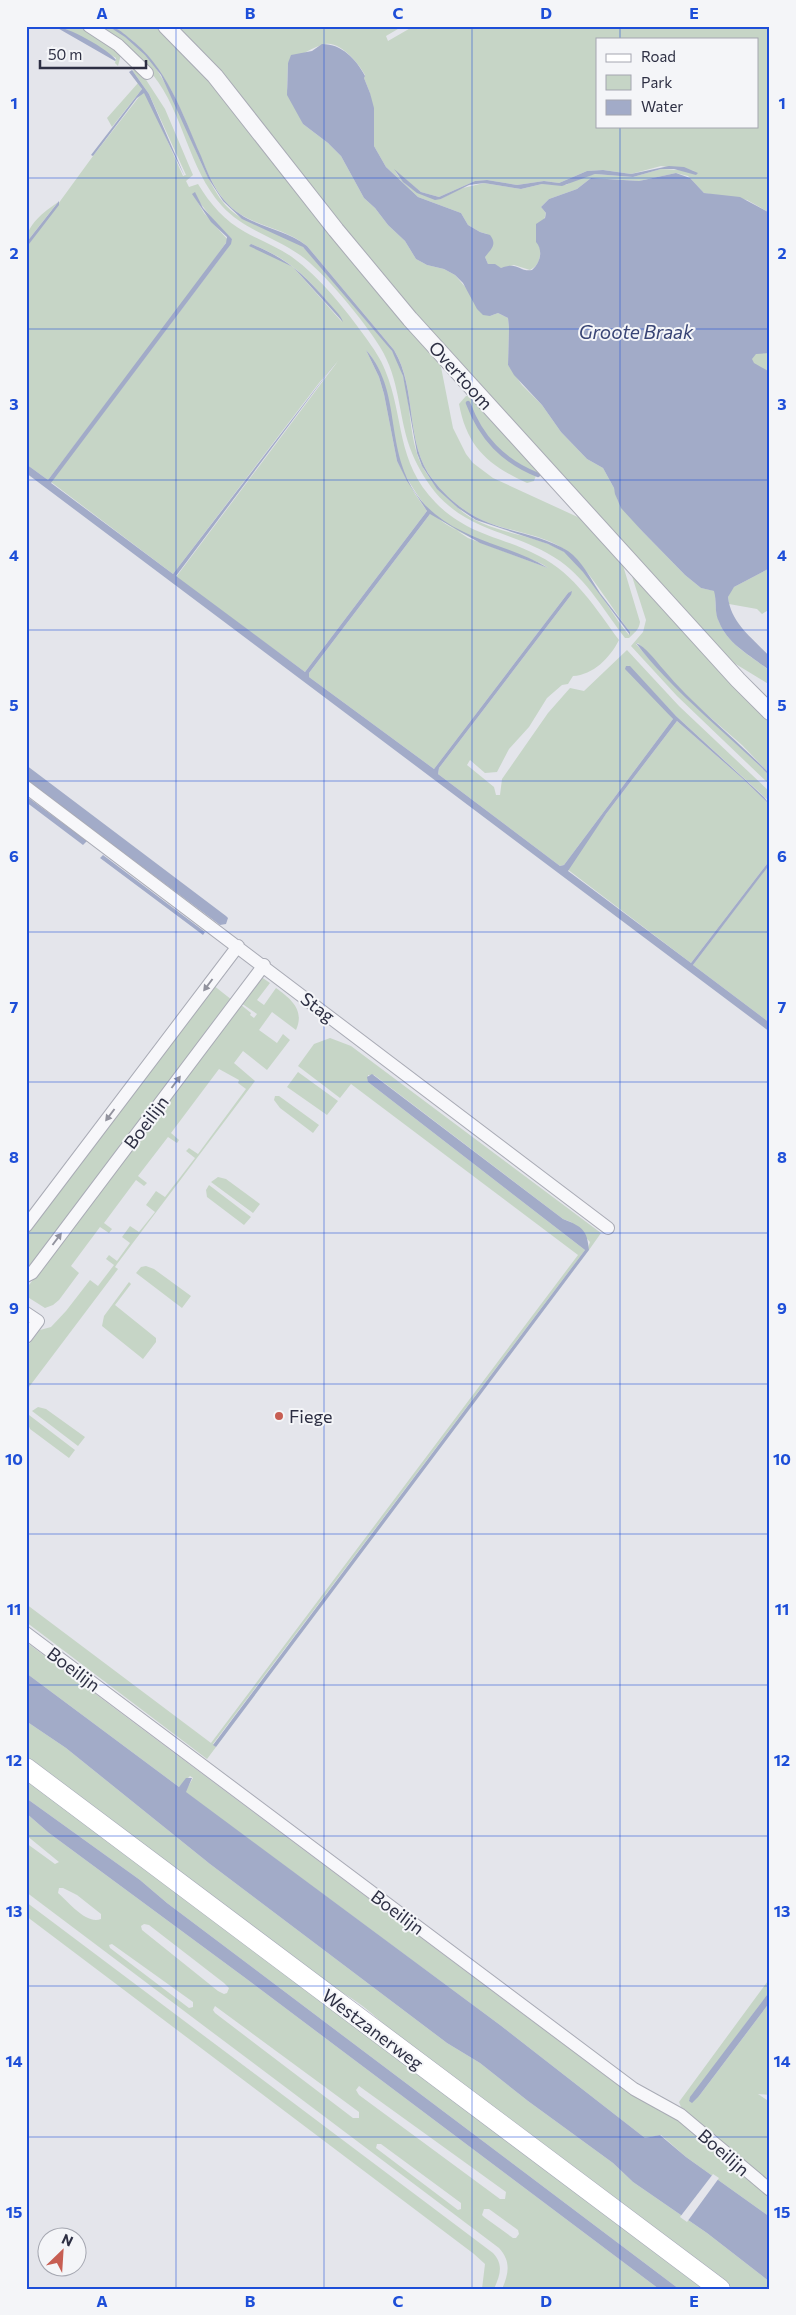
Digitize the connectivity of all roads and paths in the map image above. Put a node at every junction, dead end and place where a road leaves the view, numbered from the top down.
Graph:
1 (88, 26) edge
2 (166, 26) edge
3 (147, 73) dead end
4 (770, 712) edge
5 (26, 787) edge
6 (238, 946) junction
7 (264, 965) junction
8 (26, 1226) edge
9 (608, 1228) dead end
10 (26, 1276) edge
11 (26, 1313) edge
12 (26, 1337) edge
13 (26, 1633) edge
14 (26, 1768) edge
15 (770, 2190) edge
16 (720, 2289) edge

1 - 3 street
2 - 4 street, Overtoom
5 - 6 street, Stag
6 - 7 street, Stag
6 -> 8 street, Boeilijn
7 - 9 street, Stag
10 -> 7 street, Boeilijn
11 - 12 street
13 - 15 street, Boeilijn
14 - 16 main road, Westzanerweg

